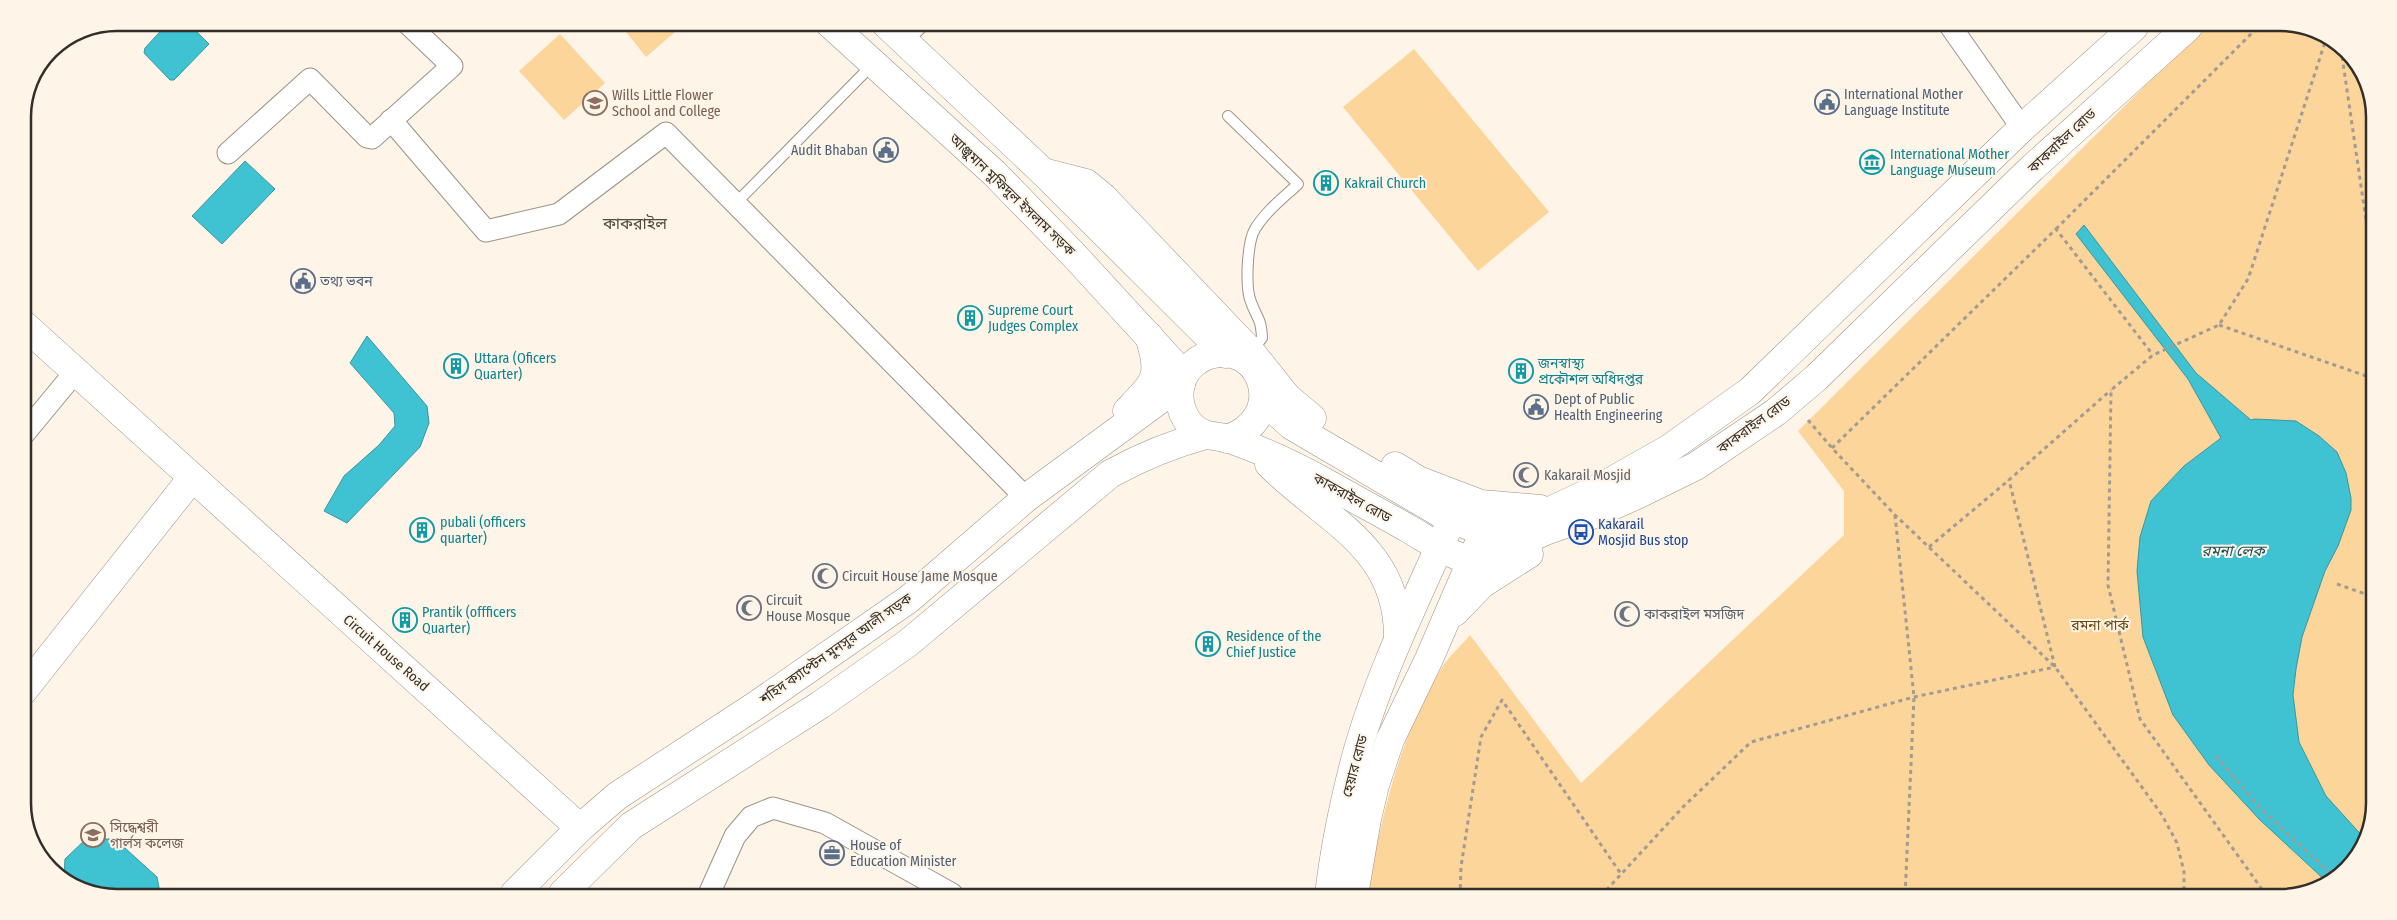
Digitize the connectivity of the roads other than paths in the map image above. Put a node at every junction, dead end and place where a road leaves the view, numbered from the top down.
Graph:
1 (415, 31) edge
2 (838, 31) edge
3 (904, 31) edge
4 (1954, 31) edge
5 (2130, 31) edge
6 (2184, 31) edge
7 (873, 64) junction
8 (1228, 116) dead end
9 (391, 120) junction
10 (2022, 128) junction
11 (228, 153) dead end
12 (735, 204) junction
13 (31, 331) edge
14 (1148, 335) junction
15 (76, 372) junction
16 (1253, 372) junction
17 (1182, 380) junction
18 (31, 425) edge
19 (1216, 437) junction
20 (1254, 449) junction
21 (1090, 450) junction
22 (192, 478) junction
23 (1026, 498) junction
24 (1552, 510) junction
25 (1592, 515) junction
26 (1452, 520) junction
27 (1484, 531) junction
28 (1440, 547) junction
29 (1471, 560) junction
30 (1439, 633) junction
31 (1398, 642) junction
32 (31, 681) edge
33 (580, 828) junction
34 (519, 889) edge
35 (569, 889) edge
36 (711, 889) edge
37 (943, 889) edge
38 (1330, 889) edge
39 (1355, 889) edge

1 - 9 street
2 - 7 main road, আঞ্জুমান মুফিদুল ইসলাম সড়ক
3 - 16 main road
4 - 10 street
5 - 10 main road
6 - 25 main road, কাকরাইল রোড
7 - 12 lane
7 - 14 main road, আঞ্জুমান মুফিদুল ইসলাম সড়ক
8 - 16 lane
9 - 11 street
9 - 12 street
10 - 24 main road
12 - 23 street
13 - 15 main road, Circuit House Road
14 - 17 main road, আঞ্জুমান মুফিদুল ইসলাম সড়ক
14 - 21 main road
15 - 18 street
15 - 22 main road, Circuit House Road
16 - 17 main road
16 - 19 main road
16 - 24 main road
16 - 26 main road
17 - 19 main road
17 - 21 main road, শহিদ ক্যাপ্টেন মুনসুর আলী সড়ক
19 - 20 main road, কাকরাইল রোড
19 - 35 main road
20 - 28 main road, কাকরাইল রোড
20 - 31 main road
21 - 23 main road, শহিদ ক্যাপ্টেন মুনসুর আলী সড়ক
22 - 32 main road
22 - 33 main road, Circuit House Road
23 - 33 main road, শহিদ ক্যাপ্টেন মুনসুর আলী সড়ক
24 - 27 main road
25 - 29 main road, কাকরাইল রোড
25 - 30 main road
26 - 27 main road
26 - 28 main road, হেয়ার রোড
27 - 29 main road
28 - 29 main road, কাকরাইল রোড
28 - 31 main road, হেয়ার রোড
29 - 30 main road
30 - 39 main road
31 - 38 main road, হেয়ার রোড
33 - 34 main road, শহিদ ক্যাপ্টেন মুনসুর আলী সড়ক
36 - 37 street

